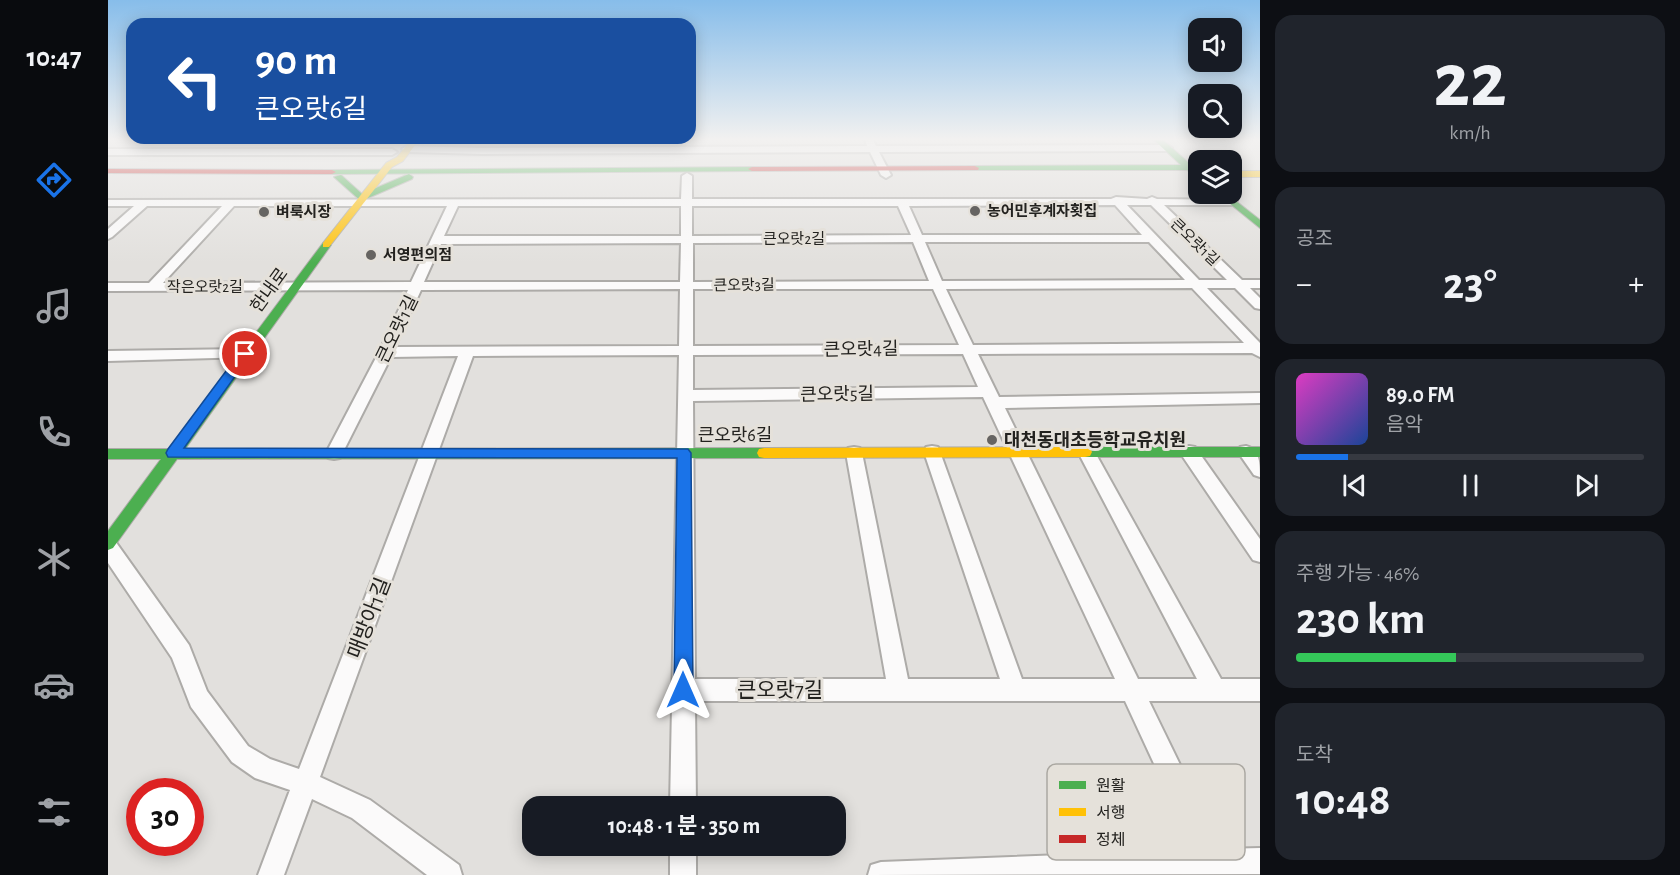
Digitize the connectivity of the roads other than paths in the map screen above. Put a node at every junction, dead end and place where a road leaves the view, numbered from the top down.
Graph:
1 (343, 181) edge
2 (376, 181) edge
3 (399, 181) edge
4 (687, 181) edge
5 (1188, 199) edge
6 (1116, 200) junction
7 (1152, 200) junction
8 (359, 201) junction
9 (902, 201) junction
10 (232, 202) junction
11 (454, 202) junction
12 (686, 202) junction
13 (108, 203) edge
14 (144, 203) junction
15 (1235, 204) edge
16 (1260, 225) edge
17 (108, 235) edge
18 (916, 238) junction
19 (1152, 238) junction
20 (686, 239) junction
21 (436, 240) junction
22 (937, 284) junction
23 (1195, 284) junction
24 (1238, 284) junction
25 (1260, 284) edge
26 (686, 286) junction
27 (108, 287) edge
28 (152, 287) junction
29 (293, 287) junction
30 (417, 287) junction
31 (1260, 305) edge
32 (969, 348) junction
33 (685, 351) junction
34 (1258, 351) edge
35 (386, 352) junction
36 (467, 352) junction
37 (245, 354) junction
38 (108, 356) edge
39 (684, 396) junction
40 (992, 397) junction
41 (1260, 398) edge
42 (932, 452) junction
43 (1018, 452) junction
44 (1086, 452) junction
45 (1189, 452) junction
46 (1253, 452) edge
47 (173, 453) junction
48 (334, 453) junction
49 (431, 453) junction
50 (684, 453) junction
51 (854, 453) junction
52 (108, 454) edge
53 (1260, 470) edge
54 (108, 545) edge
55 (1260, 554) edge
56 (683, 690) junction
57 (900, 690) junction
58 (1015, 690) junction
59 (1130, 690) junction
60 (1215, 690) junction
61 (1260, 690) edge
62 (1166, 764) edge
63 (307, 784) junction
64 (683, 796) edge
65 (683, 856) edge
66 (1260, 861) edge
67 (1217, 869) edge
68 (271, 875) edge
69 (449, 875) edge
70 (683, 875) edge
71 (881, 875) edge

1 - 8 main road
2 - 8 main road, 한내로
3 - 8 main road
4 - 12 street
5 - 7 street, 큰오랏1길
6 - 7 street, 큰오랏1길
6 - 9 street, 큰오랏1길
6 - 19 street, 큰오랏1길
7 - 24 street, 큰오랏1길
8 - 10 street, 큰오랏1길
8 - 11 street, 큰오랏1길
8 - 29 main road, 한내로
9 - 12 street, 큰오랏1길
9 - 18 street
10 - 14 street, 큰오랏1길
10 - 28 street, 작은오랏2길
11 - 12 street, 큰오랏1길
11 - 21 street, 큰오랏1길
12 - 20 street
13 - 14 street, 큰오랏1길
14 - 17 street
15 - 16 main road
18 - 19 street, 큰오랏2길
18 - 20 street, 큰오랏2길
18 - 22 street
19 - 23 street, 큰오랏1길
20 - 21 street, 큰오랏2길
20 - 26 street
21 - 30 street, 큰오랏1길
22 - 23 street, 큰오랏3길
22 - 26 street, 큰오랏3길
22 - 32 street
23 - 24 street, 큰오랏3길
23 - 34 street
24 - 25 street, 큰오랏3길
24 - 31 street
26 - 30 street, 큰오랏3길
26 - 33 street
27 - 28 street, 작은오랏2길
28 - 29 street, 작은오랏2길
29 - 30 street, 큰오랏3길
29 - 37 main road, 한내로
30 - 35 street, 큰오랏1길
32 - 33 street, 큰오랏4길
32 - 34 street, 큰오랏4길
32 - 40 street
33 - 36 street, 큰오랏4길
33 - 39 street
35 - 36 street, 큰오랏4길
35 - 48 street, 큰오랏1길
36 - 49 street
37 - 38 street
37 - 47 main road, 한내로
39 - 40 street, 큰오랏5길
39 - 50 street
40 - 41 street, 큰오랏5길
40 - 43 street
42 - 43 main road, 큰오랏6길
42 - 51 main road, 큰오랏6길
42 - 58 street
43 - 44 main road, 큰오랏6길
43 - 59 street
44 - 45 main road, 큰오랏6길
44 - 60 street
45 - 46 main road, 큰오랏6길
45 - 55 street
46 - 53 street
47 - 48 main road, 큰오랏6길
47 - 52 main road, 큰오랏6길
47 - 54 main road, 한내로
48 - 49 main road, 큰오랏6길
49 - 50 main road, 큰오랏6길
49 - 63 street, 매방아1길
50 - 51 main road, 큰오랏6길
50 - 56 street
51 - 57 street
54 - 63 street
56 - 57 street, 큰오랏7길
56 - 64 street
57 - 58 street, 큰오랏7길
58 - 59 street, 큰오랏7길
59 - 60 street, 큰오랏7길
59 - 62 street
60 - 61 street, 큰오랏7길
63 - 68 street, 매방아1길
63 - 69 street
65 - 70 street
66 - 67 street
67 - 71 street

